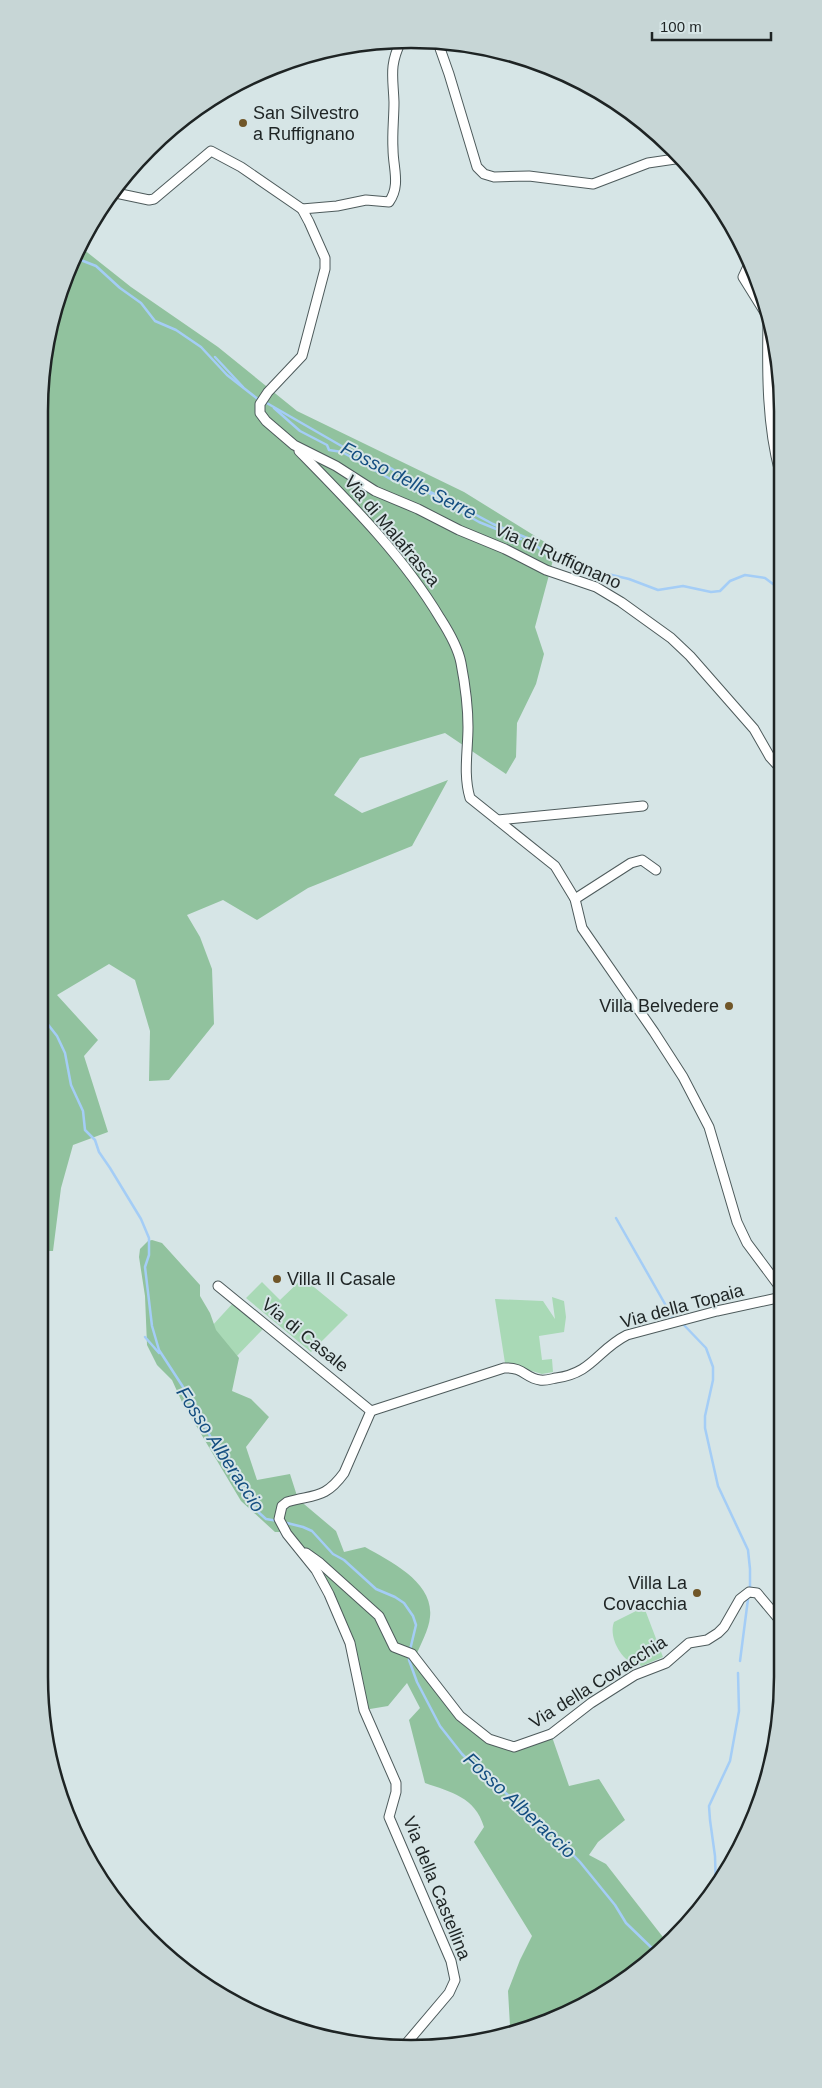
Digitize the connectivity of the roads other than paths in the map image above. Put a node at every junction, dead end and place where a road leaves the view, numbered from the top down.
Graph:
1 (397, 48) edge
2 (440, 49) edge
3 (673, 159) edge
4 (120, 194) edge
5 (302, 210) junction
6 (746, 270) edge
7 (756, 299) edge
8 (768, 340) edge
9 (294, 445) junction
10 (774, 449) edge
11 (774, 761) edge
12 (643, 806) dead end
13 (498, 820) junction
14 (656, 870) dead end
15 (575, 899) junction
16 (774, 1279) edge
17 (218, 1286) dead end
18 (774, 1299) edge
19 (371, 1411) junction
20 (297, 1546) junction
21 (774, 1613) edge
22 (409, 2040) edge

1 - 5 street
2 - 3 street
4 - 5 street, Via di Ruffignano
5 - 9 street, Via di Ruffignano
6 - 7 street
8 - 10 street
9 - 11 street, Via di Ruffignano
9 - 13 street, Via di Malafrasca
12 - 13 street
13 - 15 street, Via di Malafrasca
14 - 15 street
15 - 16 street, Via di Malafrasca
17 - 19 street, Via di Casale
18 - 19 street, Via della Topaia
19 - 20 street, Via della Castellina
20 - 21 street, Via della Covacchia
20 - 22 street, Via della Castellina

